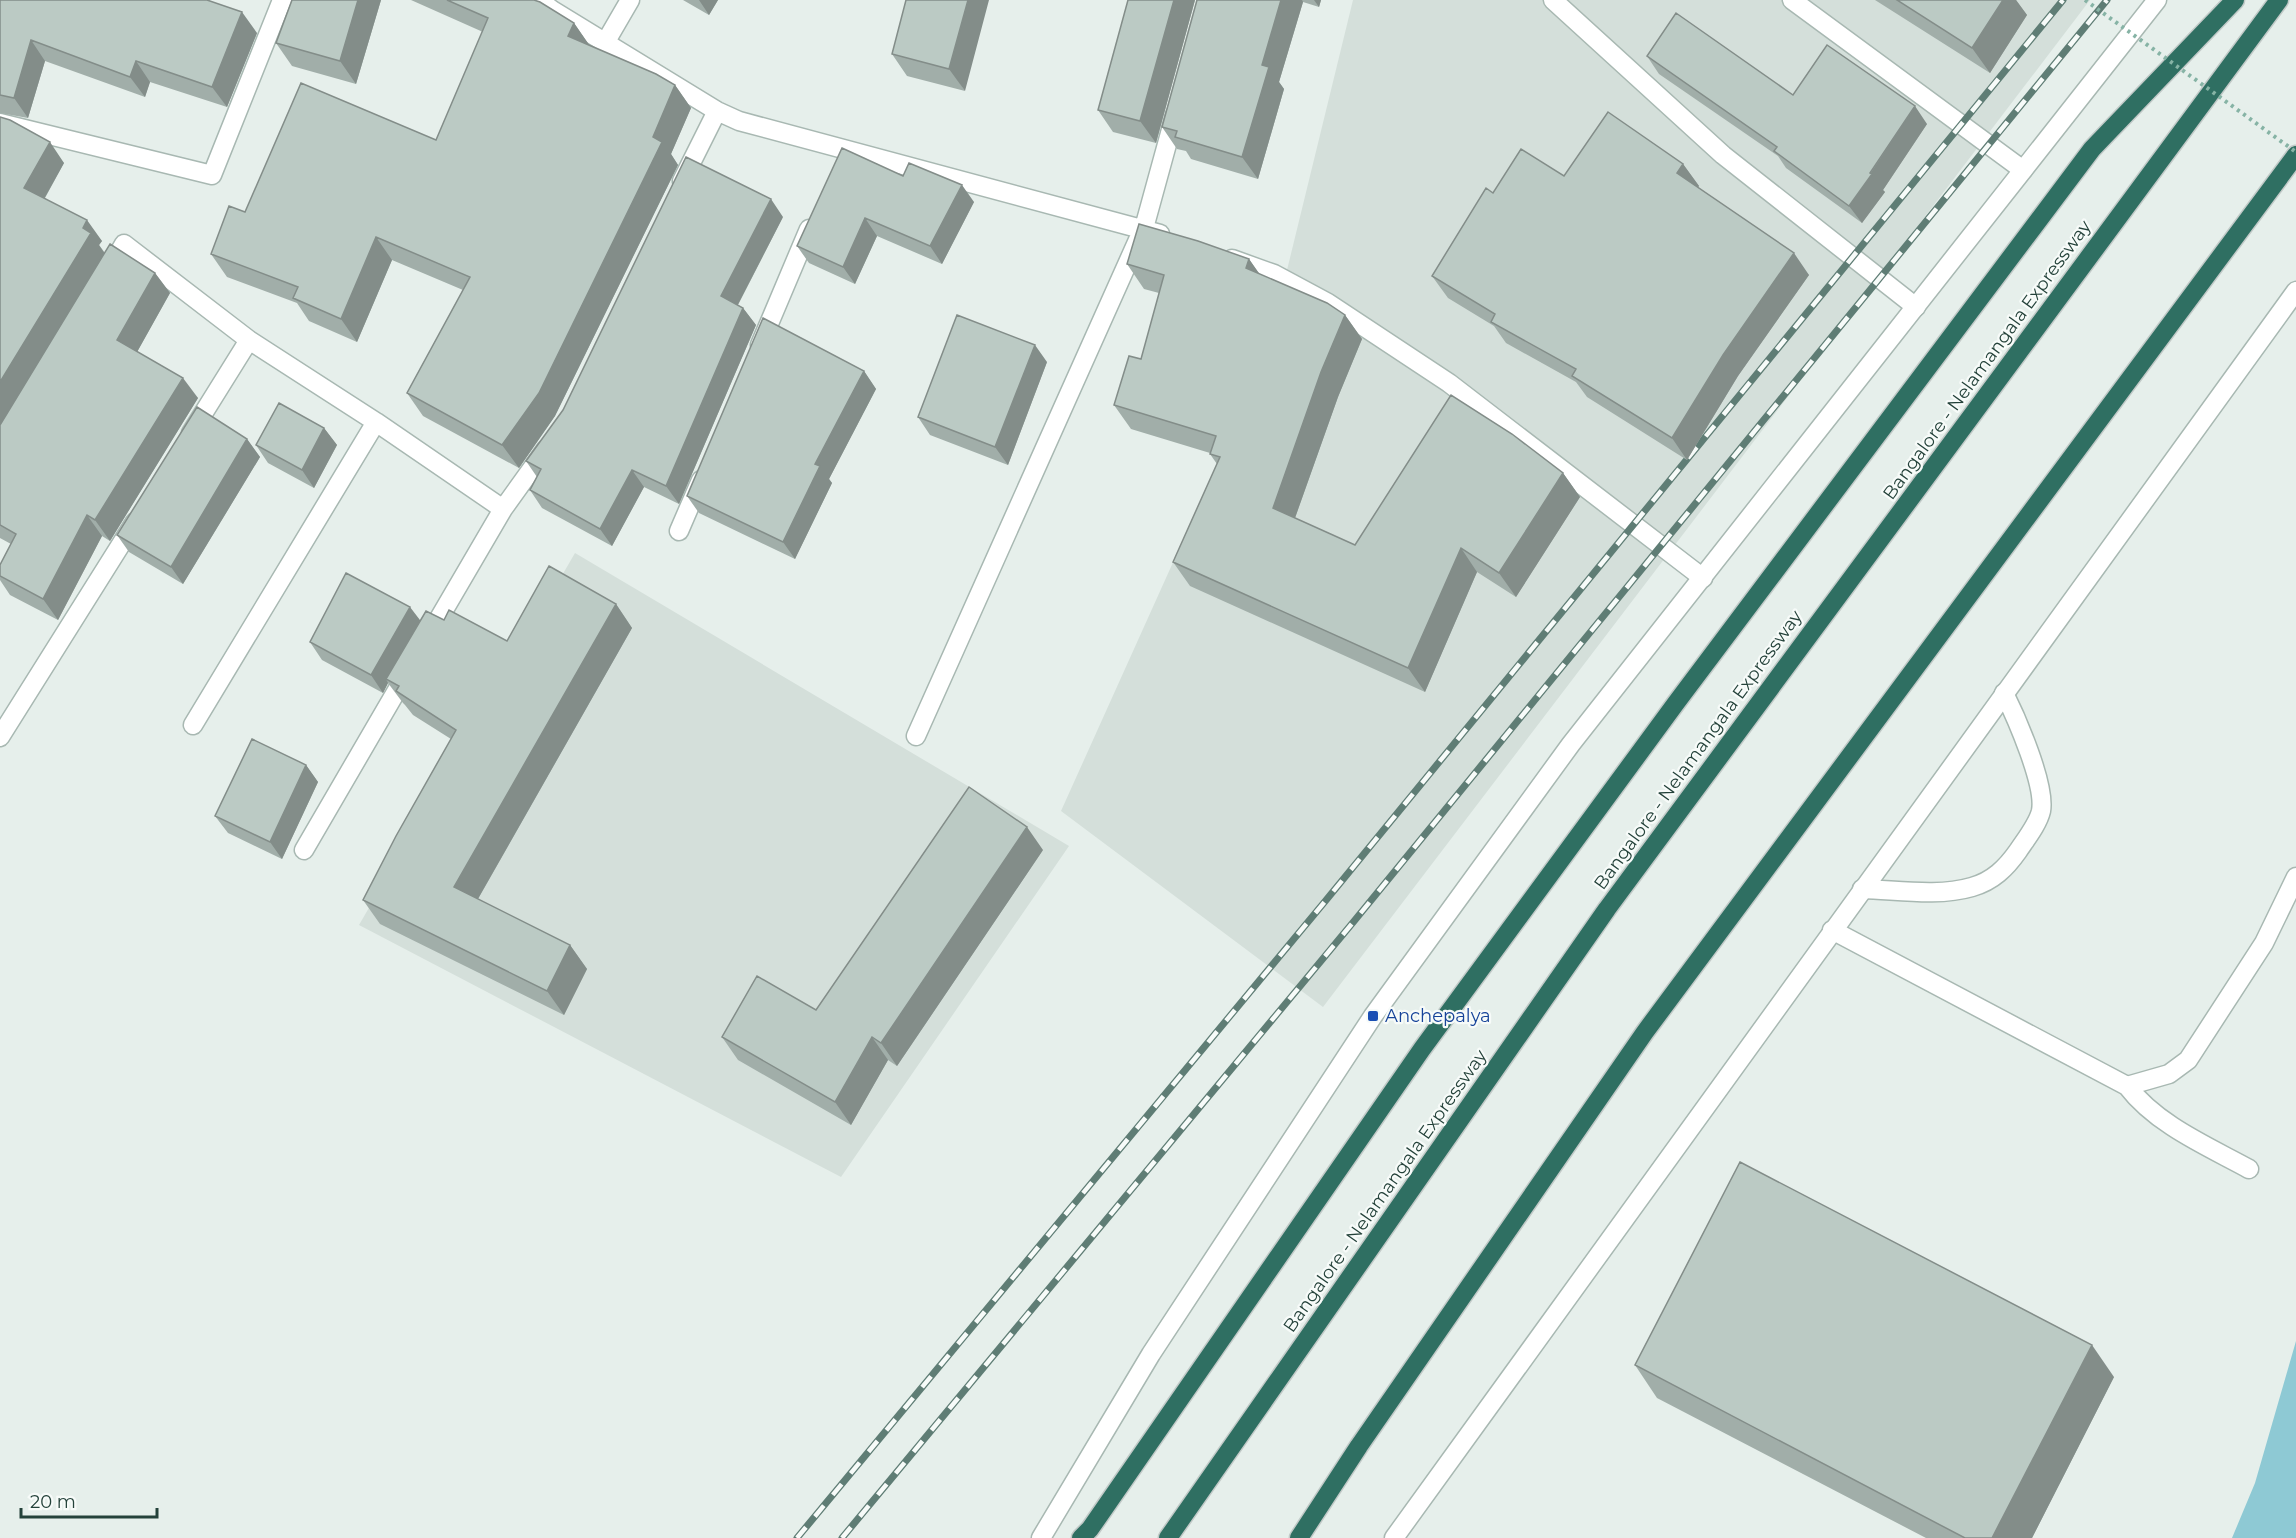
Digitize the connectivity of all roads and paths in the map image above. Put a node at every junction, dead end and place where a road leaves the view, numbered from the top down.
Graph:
1 (282, 0) edge
2 (539, 0) edge
3 (630, 0) edge
4 (1553, 0) edge
5 (1792, 0) edge
6 (2085, 0) edge
7 (2157, 0) edge
8 (2235, 0) edge
9 (2279, 0) edge
10 (605, 43) junction
11 (1179, 103) edge
12 (717, 111) junction
13 (0, 123) edge
14 (2296, 154) edge
15 (2023, 170) junction
16 (675, 197) edge
17 (816, 215) edge
18 (1144, 228) junction
19 (1177, 239) edge
20 (1220, 255) edge
21 (99, 285) edge
22 (2296, 291) edge
23 (1916, 306) junction
24 (249, 340) junction
25 (755, 356) edge
26 (376, 422) junction
27 (558, 432) edge
28 (180, 449) edge
29 (708, 465) edge
30 (143, 509) edge
31 (503, 510) junction
32 (680, 531) dead end
33 (1702, 578) junction
34 (2004, 693) junction
35 (193, 725) dead end
36 (0, 736) edge
37 (916, 736) dead end
38 (304, 850) dead end
39 (2296, 877) edge
40 (1862, 889) junction
41 (1832, 930) junction
42 (2127, 1086) junction
43 (2249, 1169) dead end
44 (1041, 1538) edge
45 (1081, 1538) edge
46 (1168, 1538) edge
47 (1299, 1538) edge
48 (1394, 1538) edge

1 - 13 street
2 - 10 street
3 - 10 street
4 - 23 street
5 - 15 street
6 - 14 path, bridge
7 - 15 street
8 - 45 highway
9 - 46 highway, Bangalore - Nelamangala Expressway
10 - 12 street
11 - 18 street
12 - 16 street
12 - 18 street
14 - 47 highway
15 - 23 street
17 - 25 street
18 - 19 street
18 - 37 street
20 - 33 street
21 - 24 street
22 - 34 street
23 - 33 street
24 - 26 street
24 - 28 street
26 - 31 street
26 - 35 street
27 - 31 street
29 - 32 street
30 - 36 street
31 - 38 street
33 - 44 street
34 - 40 street
34 - 40 street
39 - 42 street
40 - 41 street
41 - 42 street
41 - 48 street
42 - 43 street

